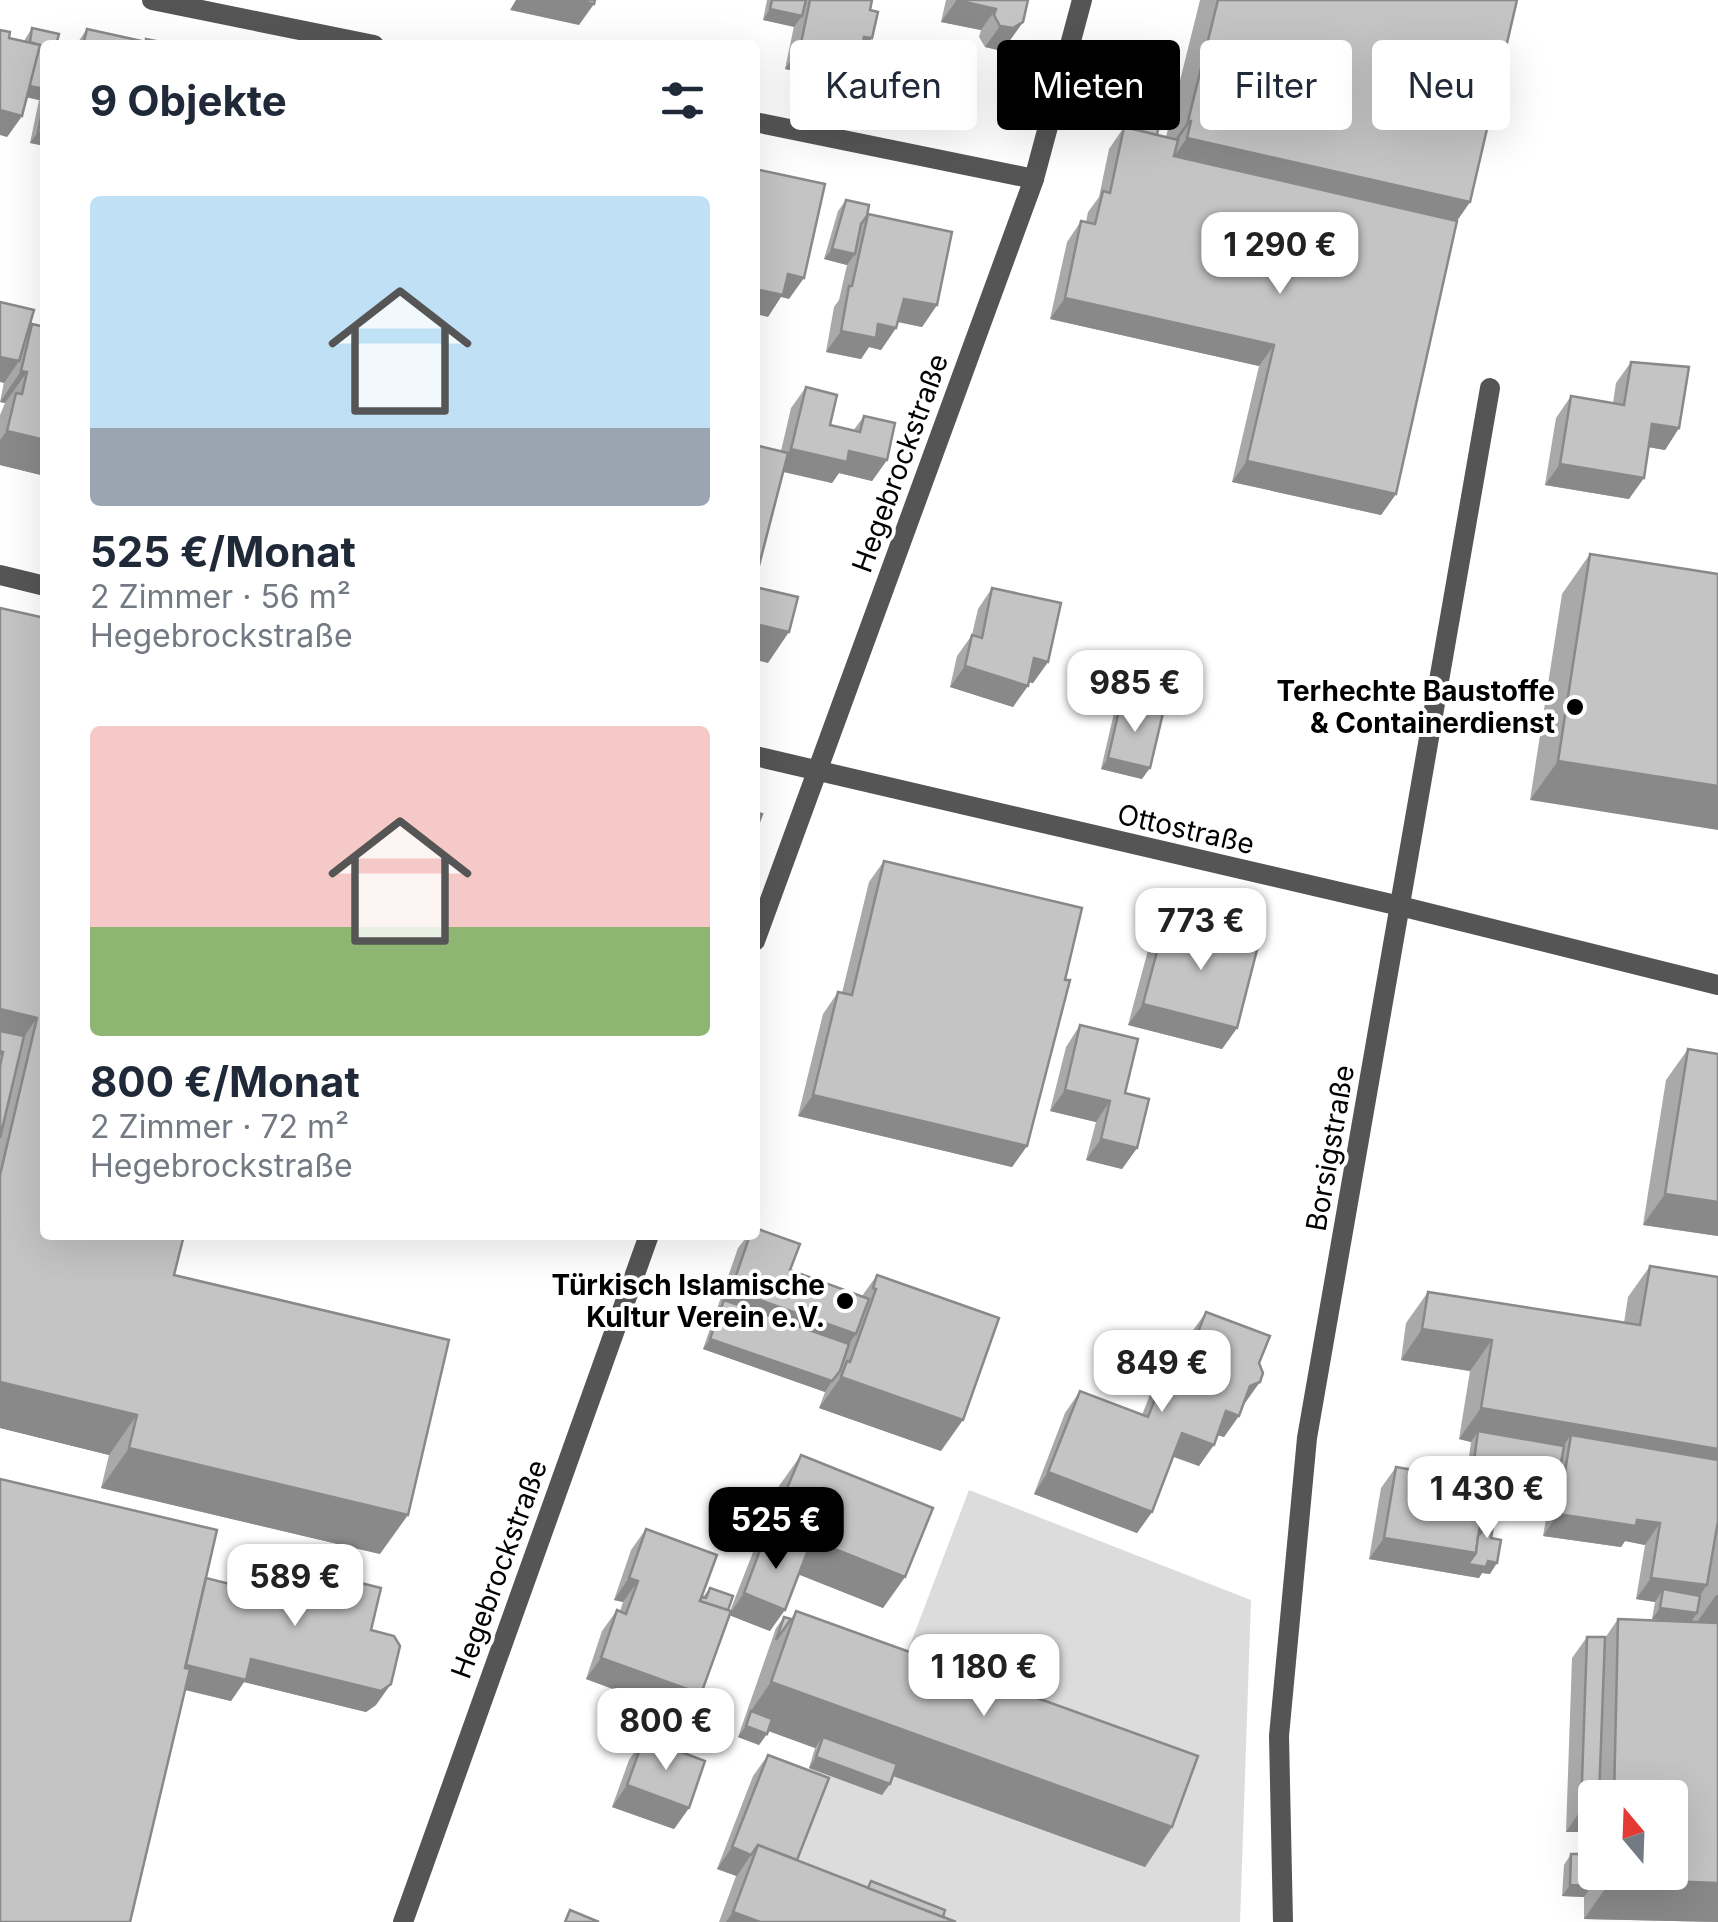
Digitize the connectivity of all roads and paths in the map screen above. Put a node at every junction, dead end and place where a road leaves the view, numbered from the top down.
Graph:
1 (152, 0) edge
2 (1082, 0) edge
3 (349, 40) edge
4 (760, 123) edge
5 (1034, 179) junction
6 (1490, 388) dead end
7 (0, 575) edge
8 (40, 585) edge
9 (760, 757) edge
10 (816, 771) junction
11 (1400, 906) junction
12 (760, 927) edge
13 (1718, 985) edge
14 (647, 1240) edge
15 (403, 1922) edge
16 (1282, 1922) edge

1 - 3 street
2 - 5 street, Hegebrockstraße
4 - 5 street
5 - 10 street, Hegebrockstraße
6 - 11 street, Borsigstraße
7 - 8 street
9 - 10 street, Ottostraße
10 - 11 street, Ottostraße
10 - 12 street, Hegebrockstraße
11 - 13 street, Ottostraße
11 - 16 street, Borsigstraße
14 - 15 street, Hegebrockstraße

